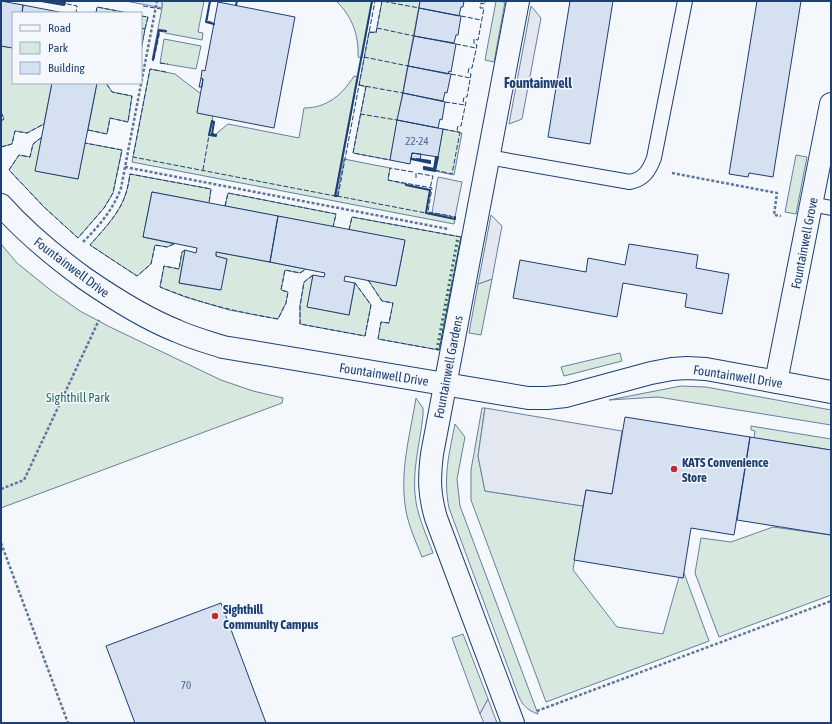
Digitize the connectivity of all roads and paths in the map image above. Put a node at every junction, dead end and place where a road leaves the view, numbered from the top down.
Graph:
1 (157, 1) edge
2 (518, 1) edge
3 (685, 1) edge
4 (142, 79) edge
5 (141, 84) edge
6 (831, 104) edge
7 (488, 157) junction
8 (125, 167) junction
9 (650, 168) junction
10 (1, 206) edge
11 (817, 211) edge
12 (451, 229) dead end
13 (64, 263) junction
14 (110, 296) junction
15 (776, 382) junction
16 (446, 384) junction
17 (831, 392) edge
18 (1, 489) edge
19 (1, 543) edge
20 (831, 601) edge
21 (512, 722) edge
22 (68, 723) edge

1 - 4 path
2 - 7 street, Fountainwell Gardens
3 - 9 lane
5 - 8 path
6 - 11 street, Fountainwell Grove
7 - 9 lane
7 - 16 street, Fountainwell Gardens
8 - 12 path
8 - 13 path
9 - 11 path
10 - 13 street, Fountainwell Drive
11 - 15 street, Fountainwell Grove
13 - 14 street, Fountainwell Drive
14 - 16 street, Fountainwell Drive
14 - 18 path
15 - 16 street, Fountainwell Drive
15 - 17 street, Fountainwell Drive
16 - 21 street, Fountainwell Gardens
19 - 22 path
20 - 21 path

